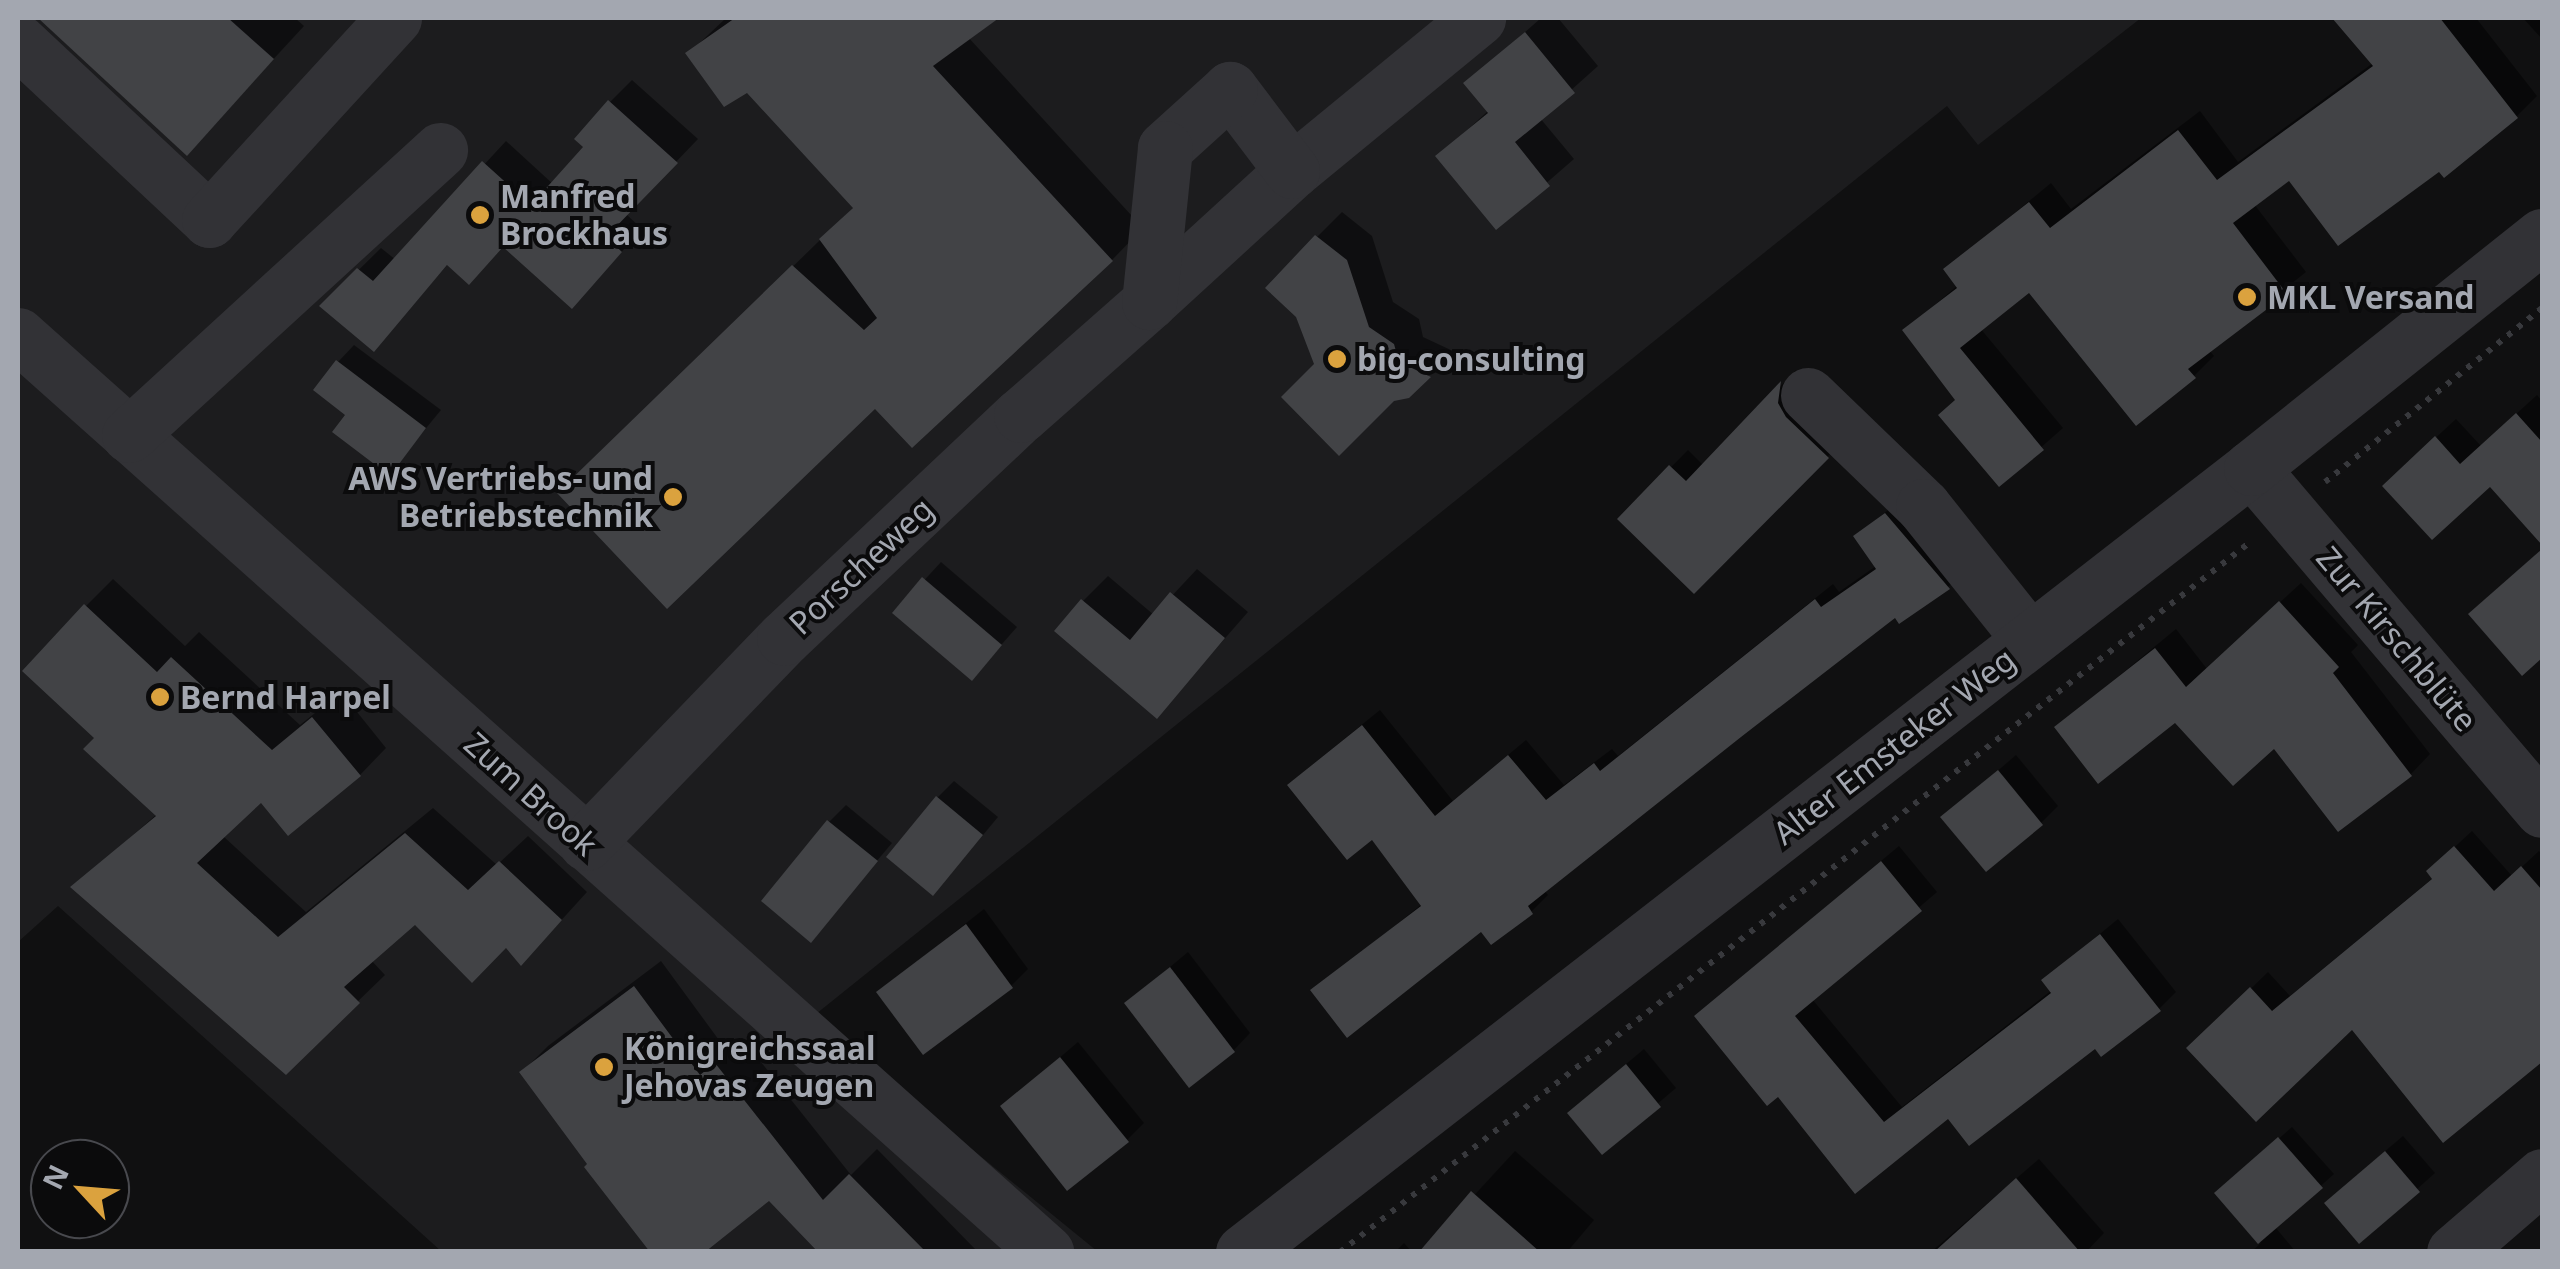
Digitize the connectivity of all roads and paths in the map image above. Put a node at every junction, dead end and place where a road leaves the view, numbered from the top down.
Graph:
1 (394, 18) edge
2 (1478, 18) edge
3 (18, 41) edge
4 (440, 150) dead end
5 (1292, 171) junction
6 (2542, 236) edge
7 (1149, 302) junction
8 (2542, 308) edge
9 (18, 335) edge
10 (1808, 395) dead end
11 (129, 434) junction
12 (2251, 468) junction
13 (2289, 512) junction
14 (2030, 640) junction
15 (2542, 810) edge
16 (586, 842) junction
17 (2542, 1176) edge
18 (1046, 1252) edge
19 (1244, 1252) edge
20 (1340, 1252) edge
21 (2454, 1252) edge

1 - 3 street
2 - 5 street, Porscheweg
4 - 11 street
5 - 7 street, Porscheweg
5 - 7 street
6 - 12 street, Alter Emsteker Weg
7 - 16 street, Porscheweg
8 - 13 path
9 - 11 street, Zum Brook
10 - 14 street
11 - 16 street, Zum Brook
12 - 13 street, Zur Kirschblüte
12 - 14 street, Alter Emsteker Weg
13 - 15 street, Zur Kirschblüte
13 - 20 path
14 - 19 street, Alter Emsteker Weg
16 - 18 street, Zum Brook
17 - 21 street

